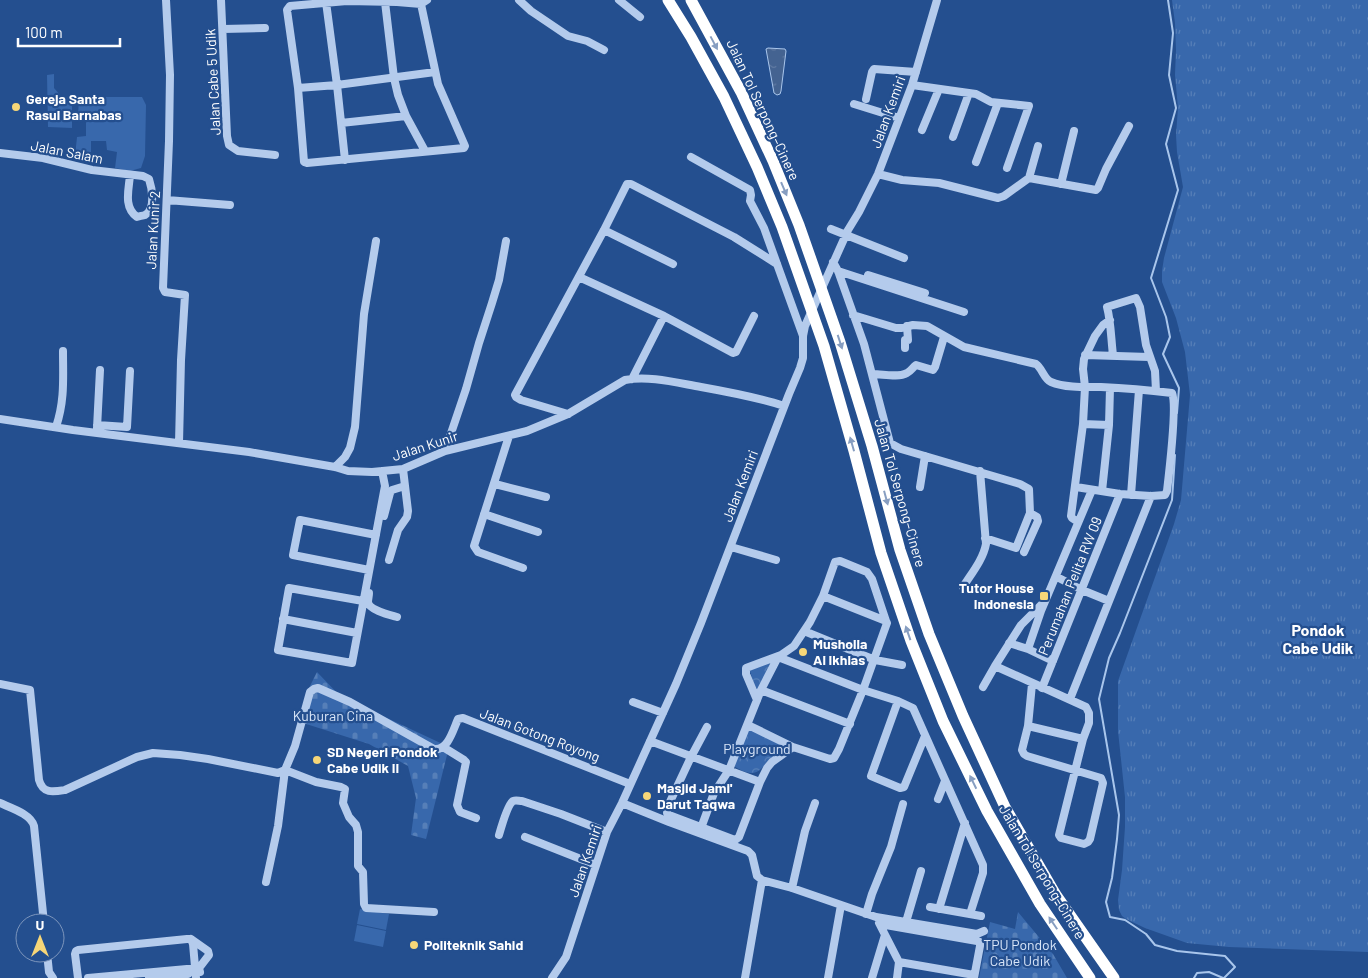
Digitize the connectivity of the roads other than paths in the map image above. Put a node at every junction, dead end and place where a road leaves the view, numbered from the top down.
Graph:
1 (166, 0) edge
2 (221, 0) edge
3 (519, 0) edge
4 (619, 0) edge
5 (668, 0) edge
6 (690, 0) edge
7 (937, 0) edge
8 (347, 1) edge
9 (397, 1) edge
10 (326, 2) junction
11 (386, 2) junction
12 (424, 2) edge
13 (640, 17) dead end
14 (265, 28) dead end
15 (223, 29) junction
16 (604, 50) dead end
17 (435, 72) junction
18 (916, 72) junction
19 (394, 78) junction
20 (337, 85) junction
21 (912, 85) junction
22 (298, 88) junction
23 (939, 88) junction
24 (969, 93) junction
25 (866, 99) dead end
26 (998, 103) junction
27 (854, 104) dead end
28 (406, 116) junction
29 (899, 118) junction
30 (341, 123) junction
31 (1129, 126) dead end
32 (922, 130) dead end
33 (1074, 131) dead end
34 (953, 137) dead end
35 (1038, 146) dead end
36 (425, 151) junction
37 (0, 153) edge
38 (275, 155) dead end
39 (691, 157) dead end
40 (345, 160) junction
41 (976, 162) dead end
42 (1007, 168) dead end
43 (878, 174) junction
44 (130, 175) junction
45 (1029, 178) junction
46 (1061, 184) junction
47 (167, 200) junction
48 (230, 205) dead end
49 (831, 229) dead end
50 (604, 230) junction
51 (846, 235) junction
52 (376, 241) dead end
53 (506, 241) dead end
54 (904, 258) dead end
55 (673, 264) dead end
56 (777, 264) junction
57 (834, 266) junction
58 (579, 278) junction
59 (925, 293) dead end
60 (964, 312) dead end
61 (854, 315) junction
62 (664, 316) junction
63 (754, 316) dead end
64 (1110, 320) junction
65 (907, 326) junction
66 (802, 336) junction
67 (944, 337) junction
68 (905, 348) dead end
69 (63, 350) dead end
70 (1085, 355) junction
71 (1113, 355) junction
72 (1150, 356) junction
73 (100, 370) dead end
74 (130, 371) dead end
75 (873, 374) junction
76 (632, 379) junction
77 (1085, 387) junction
78 (1110, 388) junction
79 (1139, 390) junction
80 (1156, 391) junction
81 (784, 406) junction
82 (568, 414) junction
83 (0, 419) edge
84 (1083, 424) junction
85 (1109, 425) junction
86 (56, 426) junction
87 (96, 429) junction
88 (510, 436) junction
89 (179, 443) junction
90 (445, 451) junction
91 (926, 456) junction
92 (335, 467) junction
93 (402, 469) junction
94 (980, 471) junction
95 (382, 472) junction
96 (495, 484) junction
97 (405, 486) junction
98 (920, 486) dead end
99 (1076, 487) junction
100 (1092, 490) junction
101 (1102, 491) junction
102 (1120, 494) junction
103 (1131, 494) junction
104 (1151, 496) junction
105 (546, 497) dead end
106 (1030, 513) junction
107 (484, 514) junction
108 (1078, 522) junction
109 (538, 532) dead end
110 (376, 535) junction
111 (986, 538) junction
112 (730, 547) junction
113 (1024, 552) dead end
114 (389, 560) dead end
115 (776, 560) dead end
116 (523, 568) dead end
117 (369, 570) junction
118 (1057, 577) junction
119 (963, 587) dead end
120 (1082, 590) junction
121 (823, 596) junction
122 (1047, 599) junction
123 (1109, 601) junction
124 (363, 602) junction
125 (397, 617) dead end
126 (283, 620) junction
127 (886, 621) junction
128 (804, 632) junction
129 (358, 633) junction
130 (1010, 643) junction
131 (1028, 649) junction
132 (778, 657) junction
133 (875, 660) junction
134 (1053, 661) junction
135 (902, 665) dead end
136 (994, 666) junction
137 (0, 684) edge
138 (1032, 684) junction
139 (983, 687) dead end
140 (1042, 688) junction
141 (761, 690) junction
142 (863, 690) junction
143 (1070, 699) junction
144 (757, 700) junction
145 (898, 701) junction
146 (633, 702) dead end
147 (662, 713) junction
148 (850, 724) junction
149 (748, 725) junction
150 (1028, 726) junction
151 (706, 728) dead end
152 (925, 736) junction
153 (1083, 739) junction
154 (650, 741) junction
155 (443, 747) junction
156 (793, 747) junction
157 (691, 757) junction
158 (285, 770) junction
159 (729, 770) junction
160 (1076, 770) junction
161 (945, 781) junction
162 (760, 782) junction
163 (630, 784) junction
164 (938, 799) dead end
165 (0, 803) edge
166 (622, 803) junction
167 (815, 803) dead end
168 (903, 804) dead end
169 (476, 818) dead end
170 (965, 822) junction
171 (702, 828) junction
172 (607, 832) junction
173 (499, 835) dead end
174 (525, 837) dead end
175 (596, 865) junction
176 (921, 871) dead end
177 (762, 880) junction
178 (266, 882) dead end
179 (792, 888) junction
180 (841, 904) junction
181 (930, 907) dead end
182 (939, 909) junction
183 (434, 912) dead end
184 (43, 913) edge
185 (866, 914) junction
186 (970, 914) junction
187 (876, 916) junction
188 (981, 916) dead end
189 (906, 922) junction
190 (880, 924) junction
191 (984, 931) dead end
192 (885, 935) junction
193 (191, 939) junction
194 (899, 962) junction
195 (48, 963) edge
196 (198, 973) edge
197 (974, 977) edge
198 (53, 978) edge
199 (78, 978) edge
200 (88, 978) edge
201 (149, 978) edge
202 (552, 978) edge
203 (745, 978) edge
204 (828, 978) edge
205 (872, 978) edge
206 (897, 978) edge
207 (1090, 978) edge
208 (1114, 978) edge

1 - 47 street, Jalan Kunir 2
2 - 15 street, Jalan Cabe 5 Udik
3 - 16 street
4 - 13 street
207 -> 5 highway, Jalan Tol Serpong–Cinere
6 -> 208 highway, Jalan Tol Serpong–Cinere
7 - 18 street, Jalan Kemiri
8 - 10 street
8 - 11 street
9 - 11 street
9 - 12 street
10 - 20 street
10 - 22 street
11 - 19 street
12 - 17 street
14 - 15 street
15 - 38 street, Jalan Cabe 5 Udik
17 - 19 street
17 - 36 street
18 - 21 street, Jalan Kemiri
18 - 25 street
19 - 20 street
19 - 28 street
20 - 22 street
20 - 30 street
21 - 23 street
21 - 29 street, Jalan Kemiri
22 - 40 street
23 - 24 street
23 - 32 street
24 - 26 street
24 - 34 street
26 - 41 street
26 - 42 street
27 - 29 street
28 - 30 street
28 - 36 street
29 - 43 street, Jalan Kemiri
30 - 40 street
31 - 46 street
33 - 46 street
35 - 45 street
36 - 40 street
37 - 44 street, Jalan Salam
39 - 56 street
43 - 45 street
43 - 51 street, Jalan Kemiri
44 - 44 street, Jalan Salam
45 - 46 street
47 - 48 street
47 - 89 street, Jalan Kunir 2
49 - 51 street
50 - 55 street
50 - 56 street
50 - 58 street
51 - 54 street
51 - 57 street, Jalan Kemiri
52 - 92 street
53 - 90 street
56 - 66 street
57 - 59 street
57 - 60 street
57 - 61 street
57 - 66 street, Jalan Kemiri
58 - 62 street
58 - 82 street
61 - 65 street
61 - 75 street
62 - 63 street
62 - 76 street
64 - 70 street
64 - 71 street
64 - 72 street
65 - 67 street
65 - 68 street
66 - 81 street, Jalan Kemiri
67 - 75 street
67 - 77 street
69 - 86 street
70 - 71 street
70 - 77 street
71 - 72 street
72 - 80 street
73 - 87 street
74 - 87 street
75 - 91 street
76 - 81 street, Jalan Kunir
76 - 82 street, Jalan Kunir
77 - 78 street
77 - 84 street
78 - 79 street
78 - 85 street
79 - 80 street
79 - 103 street
80 - 104 street
81 - 112 street, Jalan Kemiri
82 - 88 street, Jalan Kunir
83 - 86 street, Jalan Kunir
84 - 85 street
84 - 99 street
85 - 101 street
86 - 87 street, Jalan Kunir
87 - 89 street, Jalan Kunir
88 - 90 street, Jalan Kunir
88 - 96 street
89 - 92 street, Jalan Kunir
90 - 93 street, Jalan Kunir
91 - 94 street
91 - 98 street
92 - 95 street, Jalan Kunir
93 - 95 street, Jalan Kunir
93 - 97 street
94 - 106 street
94 - 111 street
95 - 110 street
96 - 105 street
96 - 107 street
97 - 114 street
97 - 125 street
99 - 100 street
99 - 108 street
100 - 101 street
100 - 108 street
101 - 102 street
102 - 103 street
102 - 120 street, Perumahan Pelita RW 09
103 - 104 street
104 - 123 street
106 - 111 street
106 - 113 street
107 - 109 street
107 - 116 street
108 - 118 street
110 - 117 street
110 - 117 street
111 - 119 street
112 - 115 street
112 - 147 street, Jalan Kemiri
117 - 124 street
118 - 120 street
118 - 122 street
120 - 123 street
120 - 134 street, Perumahan Pelita RW 09
121 - 127 street
121 - 127 street
121 - 128 street
122 - 130 street
122 - 131 street
123 - 143 street
124 - 126 street
124 - 129 street
126 - 129 street
126 - 129 street
127 - 133 street
128 - 132 street
128 - 133 street
130 - 131 street
130 - 136 street
131 - 134 street
132 - 141 street
132 - 142 street
132 - 144 street
133 - 135 street
133 - 142 street
134 - 140 street, Perumahan Pelita RW 09
136 - 138 street
136 - 139 street
137 - 158 street
138 - 140 street
138 - 150 street
140 - 143 street
141 - 144 street
141 - 148 street
142 - 145 street
142 - 148 street
143 - 153 street
144 - 149 street
145 - 152 street
145 - 152 street
146 - 147 street
147 - 154 street, Jalan Kemiri
148 - 156 street
149 - 156 street
149 - 159 street
150 - 153 street
150 - 160 street
151 - 157 street
152 - 161 street
153 - 160 street
154 - 157 street
154 - 163 street, Jalan Kemiri
155 - 158 street
155 - 163 street, Jalan Gotong Royong
155 - 169 street
156 - 162 street
157 - 159 street
157 - 171 street
158 - 178 street
158 - 183 street
159 - 162 street
159 - 171 street
160 - 160 street
161 - 164 street
161 - 170 street
162 - 171 street
163 - 166 street, Jalan Kemiri
165 - 184 street
166 - 172 street, Jalan Kemiri
166 - 177 street
167 - 179 street
168 - 185 street
170 - 182 street
170 - 186 street
172 - 173 street
172 - 175 street, Jalan Kemiri
174 - 175 street
175 - 202 street, Jalan Kemiri
176 - 189 street
177 - 179 street
177 - 203 street
179 - 180 street
180 - 185 street
180 - 204 street
181 - 182 street
182 - 186 street
185 - 187 street
186 - 188 street
187 - 189 street
187 - 190 street
189 - 191 street
190 - 192 street
190 - 197 street
192 - 194 street
192 - 205 street
193 - 196 street
193 - 196 street
193 - 199 street
194 - 197 street
194 - 206 street
195 - 198 street
196 - 200 street
196 - 201 street

